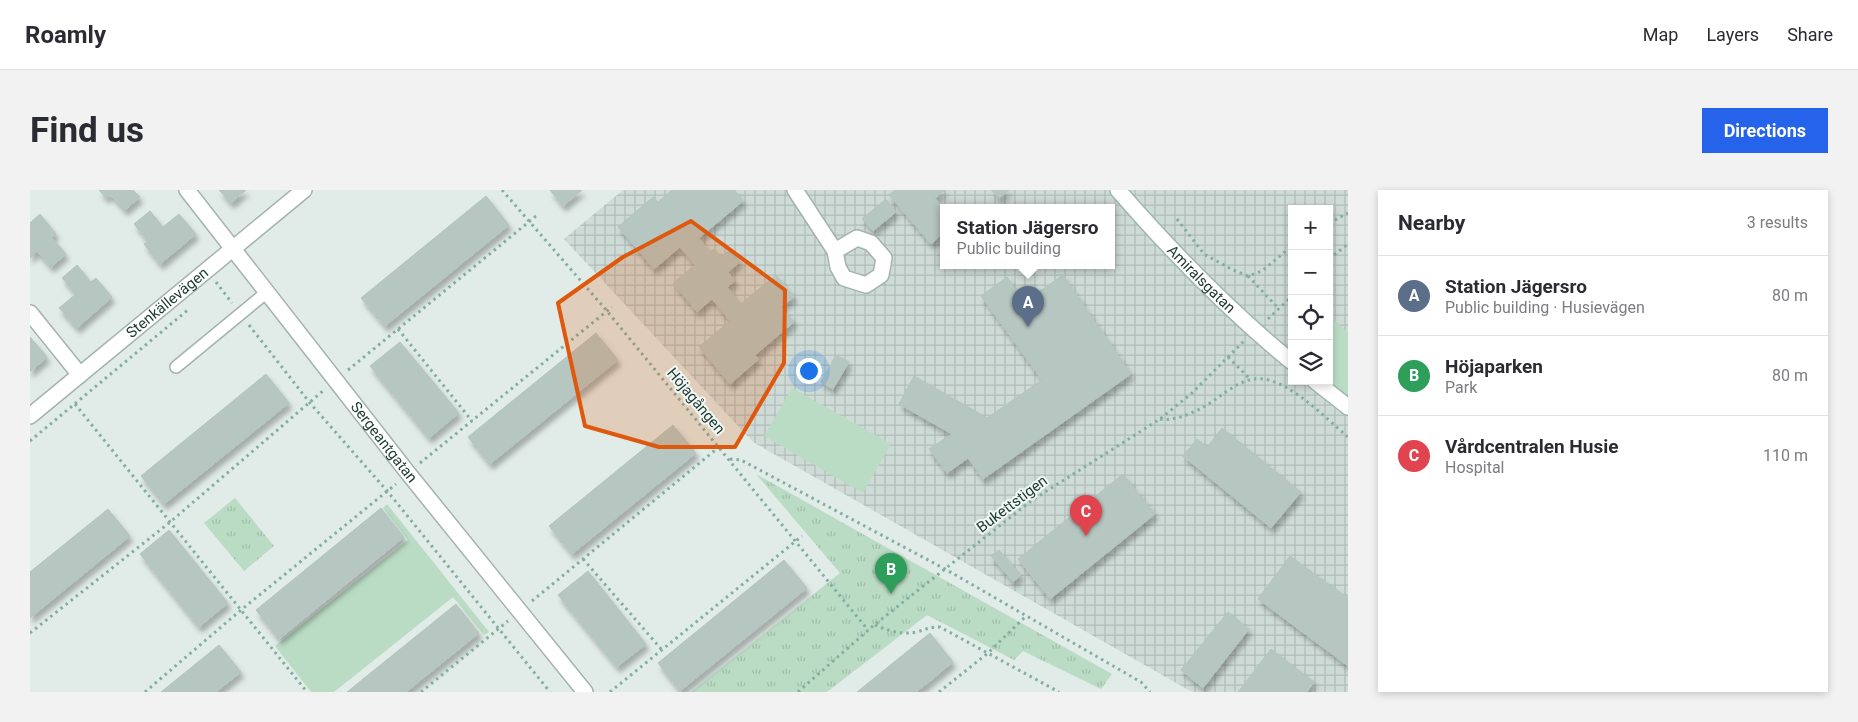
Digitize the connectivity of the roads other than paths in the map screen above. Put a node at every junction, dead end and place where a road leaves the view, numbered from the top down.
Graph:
1 (187, 190) edge
2 (304, 190) edge
3 (795, 190) edge
4 (1118, 190) edge
5 (234, 248) junction
6 (835, 251) dead end
7 (267, 292) junction
8 (30, 312) edge
9 (1288, 359) edge
10 (176, 367) dead end
11 (80, 375) junction
12 (1320, 385) edge
13 (1348, 407) edge
14 (30, 416) edge
15 (585, 692) edge

1 - 5 street, Sergeantgatan
2 - 5 street, Stenkällevägen
3 - 6 street
4 - 9 street, Amiralsgatan
5 - 7 street, Sergeantgatan
5 - 11 street, Stenkällevägen
7 - 10 lane
7 - 15 street, Sergeantgatan
8 - 11 street
11 - 14 street, Stenkällevägen
12 - 13 street

